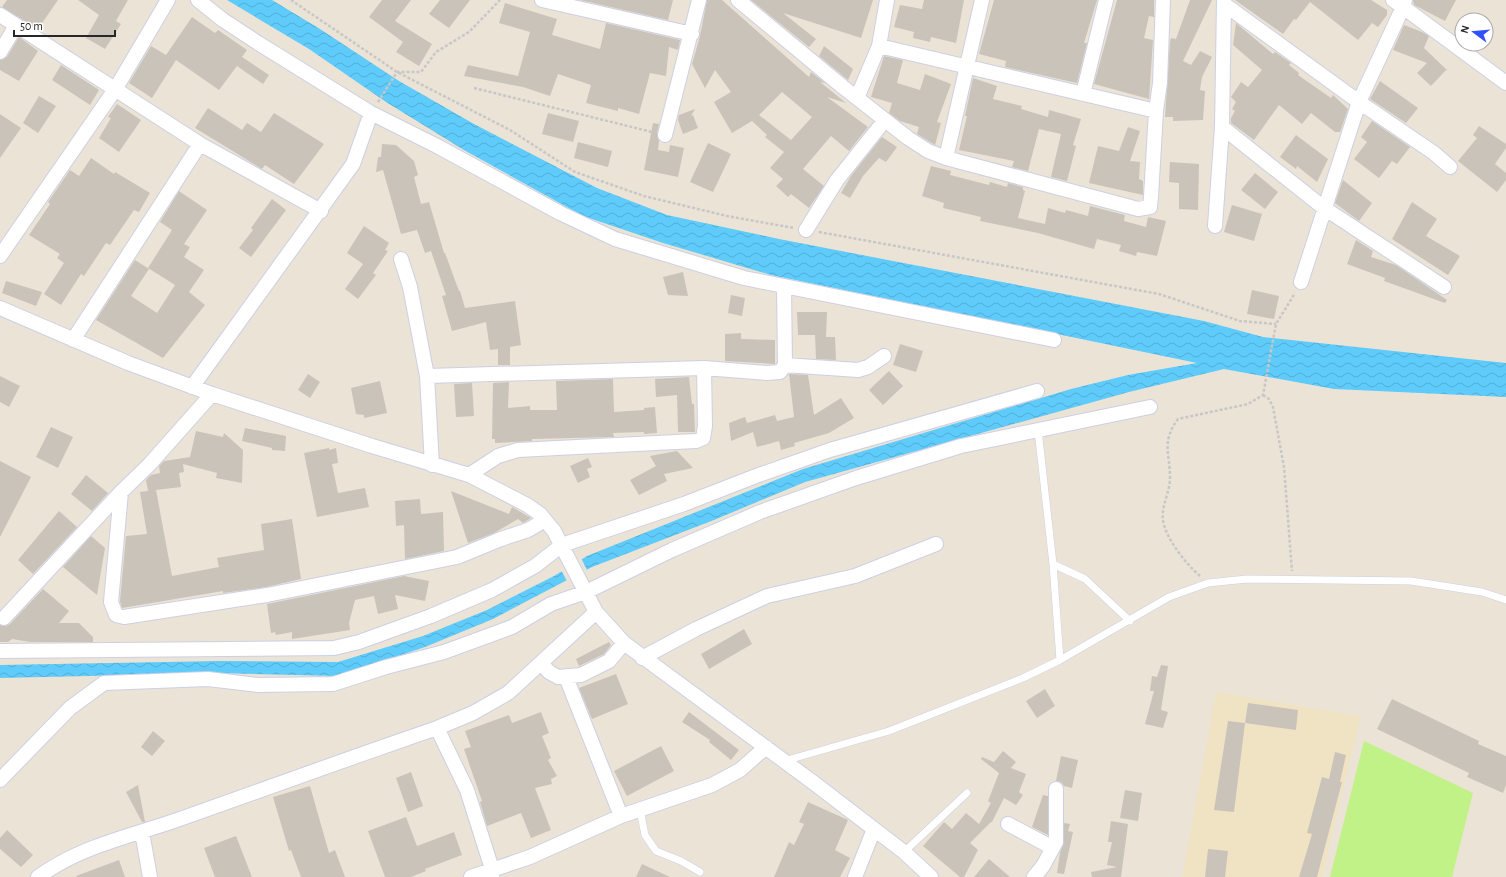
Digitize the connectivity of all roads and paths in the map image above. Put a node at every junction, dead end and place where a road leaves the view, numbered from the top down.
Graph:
1 (168, 0) edge
2 (198, 0) edge
3 (291, 0) edge
4 (500, 0) edge
5 (542, 0) edge
6 (699, 0) edge
7 (738, 0) edge
8 (887, 0) edge
9 (982, 0) edge
10 (1106, 0) edge
11 (1163, 0) edge
12 (1224, 2) edge
13 (1400, 2) edge
14 (0, 15) edge
15 (16, 26) junction
16 (692, 34) junction
17 (879, 46) junction
18 (0, 52) edge
19 (965, 67) junction
20 (396, 73) junction
21 (1506, 83) edge
22 (116, 88) junction
23 (474, 88) dead end
24 (1083, 94) junction
25 (857, 98) junction
26 (379, 100) dead end
27 (1358, 102) junction
28 (1156, 111) junction
29 (371, 113) junction
30 (885, 120) junction
31 (1222, 127) junction
32 (665, 135) joint
33 (200, 144) junction
34 (946, 158) junction
35 (1450, 166) dead end
36 (1324, 208) junction
37 (320, 211) junction
38 (1215, 226) dead end
39 (806, 230) junction
40 (0, 256) edge
41 (401, 258) dead end
42 (1301, 282) joint
43 (784, 286) junction
44 (1444, 287) dead end
45 (0, 308) edge
46 (1276, 324) junction
47 (73, 340) junction
48 (1054, 340) dead end
49 (884, 356) dead end
50 (785, 365) junction
51 (704, 368) junction
52 (427, 376) junction
53 (192, 387) junction
54 (1037, 391) dead end
55 (212, 394) junction
56 (1263, 395) junction
57 (1150, 407) dead end
58 (1038, 430) junction
59 (432, 465) junction
60 (469, 475) junction
61 (121, 492) junction
62 (545, 520) junction
63 (936, 544) dead end
64 (562, 545) junction
65 (1053, 564) junction
66 (1293, 579) junction
67 (1208, 583) junction
68 (583, 587) junction
69 (1506, 600) edge
70 (596, 612) junction
71 (4, 618) dead end
72 (1130, 621) junction
73 (624, 643) junction
74 (0, 651) edge
75 (642, 658) junction
76 (1060, 660) junction
77 (542, 664) junction
78 (566, 676) junction
79 (436, 728) junction
80 (766, 747) junction
81 (784, 761) junction
82 (0, 780) edge
83 (1056, 789) dead end
84 (967, 793) dead end
85 (640, 810) junction
86 (621, 816) junction
87 (1008, 824) dead end
88 (874, 829) junction
89 (142, 832) junction
90 (1053, 848) junction
91 (904, 852) junction
92 (700, 872) dead end
93 (492, 873) edge
94 (1041, 873) edge
95 (38, 877) edge
96 (150, 877) edge
97 (471, 877) edge
98 (856, 877) edge
99 (931, 877) edge

1 - 22 street
2 - 29 street
3 - 20 path
4 - 20 path
5 - 16 street
6 - 16 street
7 - 25 street
8 - 17 street
9 - 19 street
10 - 24 street
11 - 28 street
12 - 27 street
12 - 31 street
13 - 21 street
13 - 27 street
14 - 15 street
15 - 18 street
15 - 22 street
16 - 32 street
17 - 19 street
17 - 25 street
19 - 24 street
19 - 34 street
20 - 26 path
20 - 39 path
22 - 33 street
22 - 40 street
23 - 32 path
24 - 28 street
25 - 30 street
27 - 35 street
27 - 36 street
28 - 34 street
29 - 37 street
29 - 43 street
30 - 34 street
30 - 39 street
31 - 36 street
31 - 38 street
33 - 37 street
33 - 47 street
36 - 42 street
36 - 44 street
37 - 53 street
39 - 46 path
41 - 52 street
42 - 46 path
43 - 48 street
43 - 50 street
45 - 47 street
46 - 56 path
47 - 53 street
49 - 50 street
50 - 51 street
51 - 52 street
51 - 60 street
52 - 59 street
53 - 55 street
54 - 64 street
55 - 59 street
55 - 61 street
56 - 66 path
56 - 67 path
57 - 58 street
58 - 65 lane
58 - 68 street
59 - 60 street
60 - 62 street
61 - 62 street
61 - 71 street
62 - 64 street
63 - 75 street
64 - 68 street
64 - 74 street
65 - 72 lane
65 - 76 lane
66 - 67 lane
66 - 69 lane
67 - 72 lane
68 - 70 street
68 - 82 street
70 - 73 street
70 - 77 street
72 - 76 lane
73 - 75 street
73 - 78 street
75 - 80 street
76 - 81 lane
77 - 78 street
77 - 79 street
78 - 86 street
79 - 89 street
79 - 93 street
80 - 81 street
80 - 85 street
81 - 88 street
83 - 90 street
84 - 91 lane
85 - 86 street
85 - 92 lane
86 - 93 street
87 - 90 street
88 - 91 street
88 - 98 street
89 - 95 street
89 - 96 street
90 - 94 street
91 - 99 street
93 - 97 street

